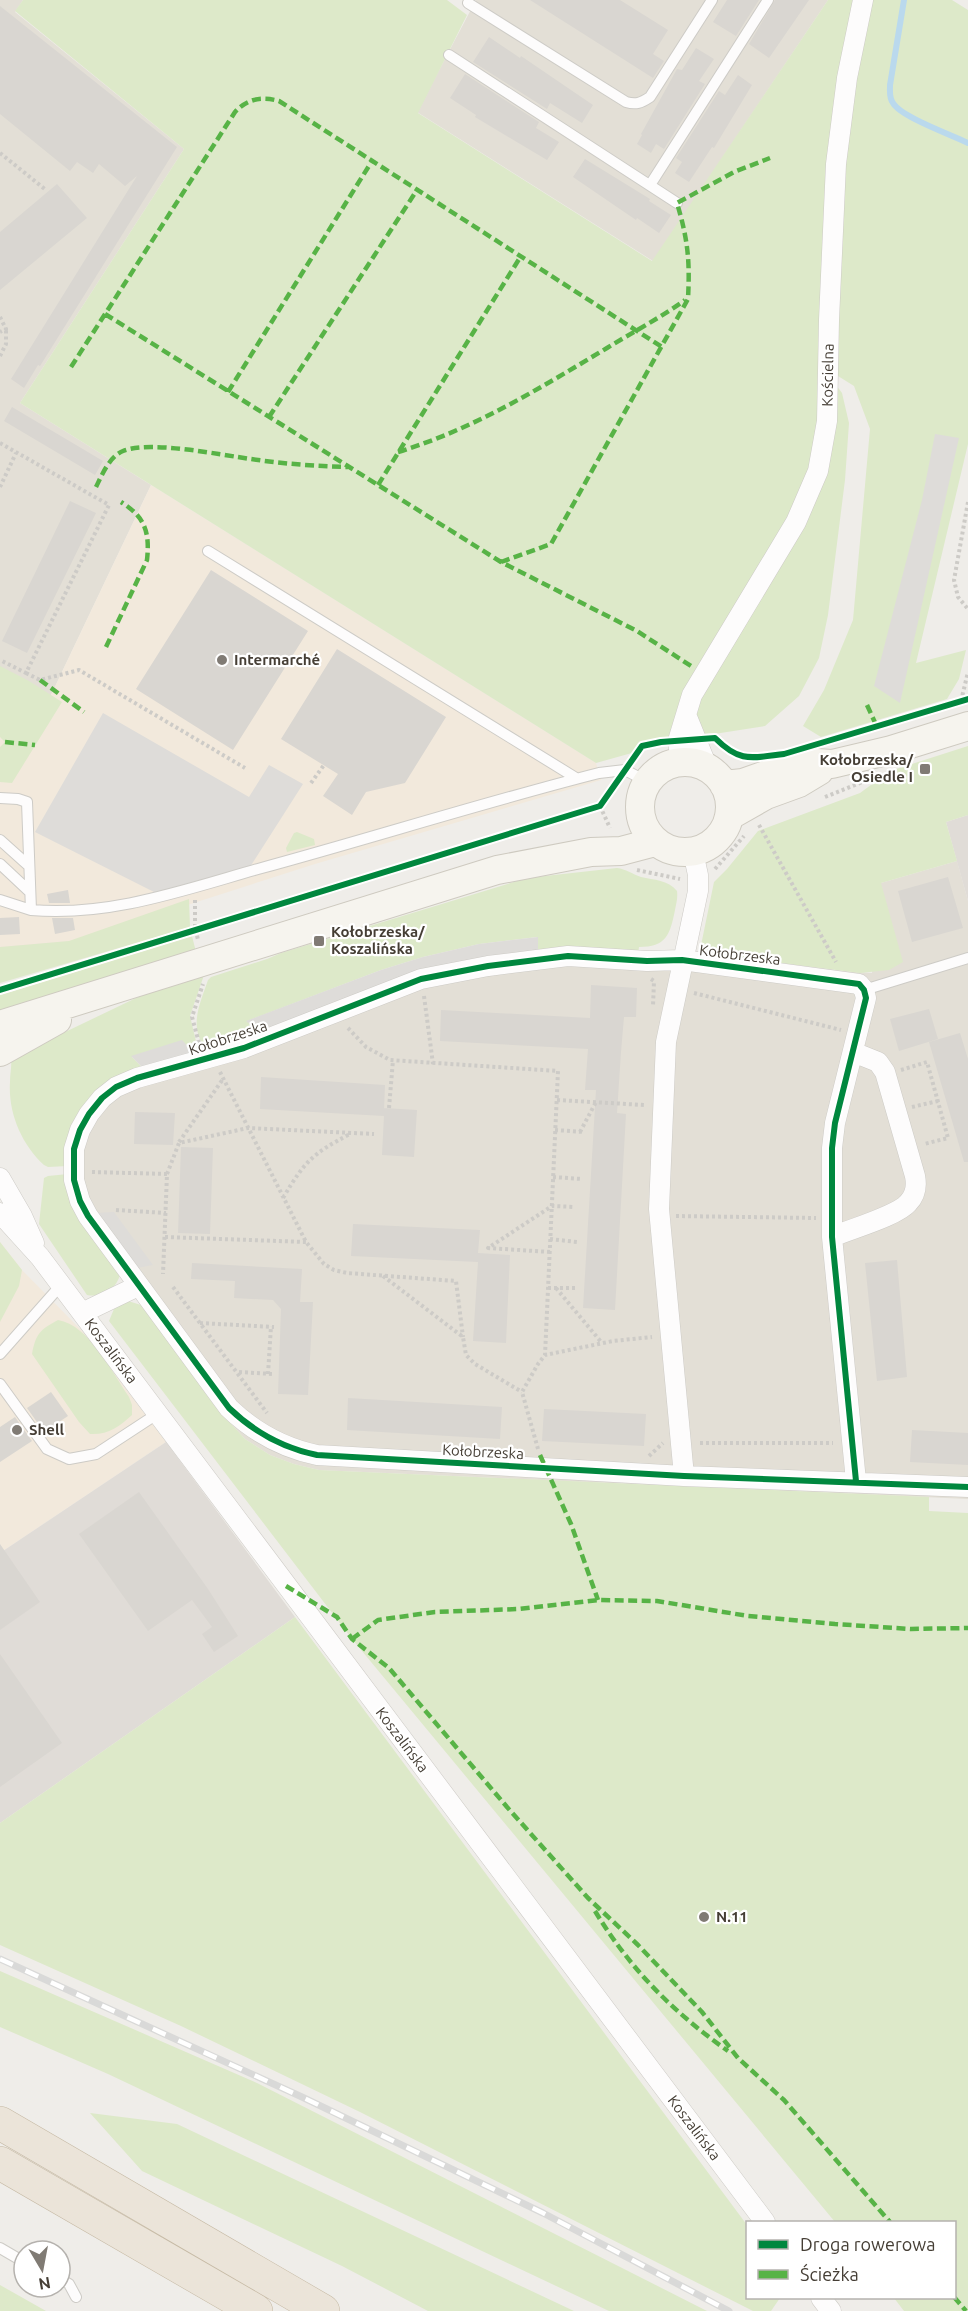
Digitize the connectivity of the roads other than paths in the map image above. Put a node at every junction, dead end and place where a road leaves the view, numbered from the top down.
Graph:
1 (712, 0) edge
2 (768, 0) edge
3 (863, 0) edge
4 (468, 3) dead end
5 (449, 56) dead end
6 (650, 185) junction
7 (677, 203) dead end
8 (208, 551) dead end
9 (965, 713) edge
10 (687, 717) junction
11 (832, 764) junction
12 (704, 772) junction
13 (576, 778) junction
14 (648, 782) junction
15 (0, 798) edge
16 (640, 813) junction
17 (729, 816) junction
18 (0, 840) edge
19 (655, 842) junction
20 (591, 852) junction
21 (693, 852) junction
22 (0, 864) edge
23 (29, 866) junction
24 (30, 892) junction
25 (0, 900) edge
26 (31, 910) junction
27 (968, 958) edge
28 (682, 960) junction
29 (117, 987) junction
30 (864, 990) junction
31 (0, 1025) edge
32 (855, 1043) junction
33 (0, 1052) edge
34 (0, 1178) edge
35 (0, 1213) edge
36 (832, 1227) junction
37 (40, 1257) junction
38 (61, 1285) junction
39 (138, 1286) junction
40 (82, 1313) junction
41 (0, 1354) edge
42 (0, 1384) edge
43 (157, 1414) junction
44 (684, 1476) junction
45 (856, 1481) junction
46 (968, 1486) edge
47 (0, 2123) edge
48 (0, 2163) edge
49 (763, 2221) edge
50 (72, 2290) edge
51 (76, 2297) dead end
52 (822, 2299) edge
53 (256, 2311) edge
54 (323, 2311) edge
55 (831, 2311) edge

1 - 4 lane
2 - 6 lane
3 - 10 street, Kościelna
5 - 6 lane
6 - 7 lane
8 - 13 lane
9 - 11 main road
10 - 12 street
10 - 12 street, Kościelna
11 - 12 main road
11 - 17 main road
12 - 14 main road
12 - 17 main road
13 - 14 lane
13 - 26 lane
14 - 16 main road
15 - 23 lane
16 - 19 main road
16 - 20 main road
17 - 21 main road
18 - 23 lane
19 - 20 main road
19 - 21 main road
20 - 29 main road
21 - 28 street, Kołobrzeska
22 - 24 lane
23 - 24 lane
24 - 26 lane
25 - 26 lane
27 - 30 lane
28 - 30 street, Kołobrzeska
28 - 39 street, Kołobrzeska
28 - 44 street, Kołobrzeska
29 - 31 main road
29 - 33 main road
30 - 32 street
32 - 36 street
32 - 36 street
34 - 37 street, Koszalińska
35 - 37 street, Koszalińska
36 - 45 street
37 - 38 street, Koszalińska
38 - 40 street, Koszalińska
38 - 41 lane
39 - 40 street
39 - 44 street, Kołobrzeska
40 - 43 street, Koszalińska
42 - 43 lane
43 - 49 street, Koszalińska
44 - 45 street, Kołobrzeska
45 - 46 street, Kołobrzeska
47 - 54 highway
48 - 53 highway
50 - 51 lane
52 - 55 street

